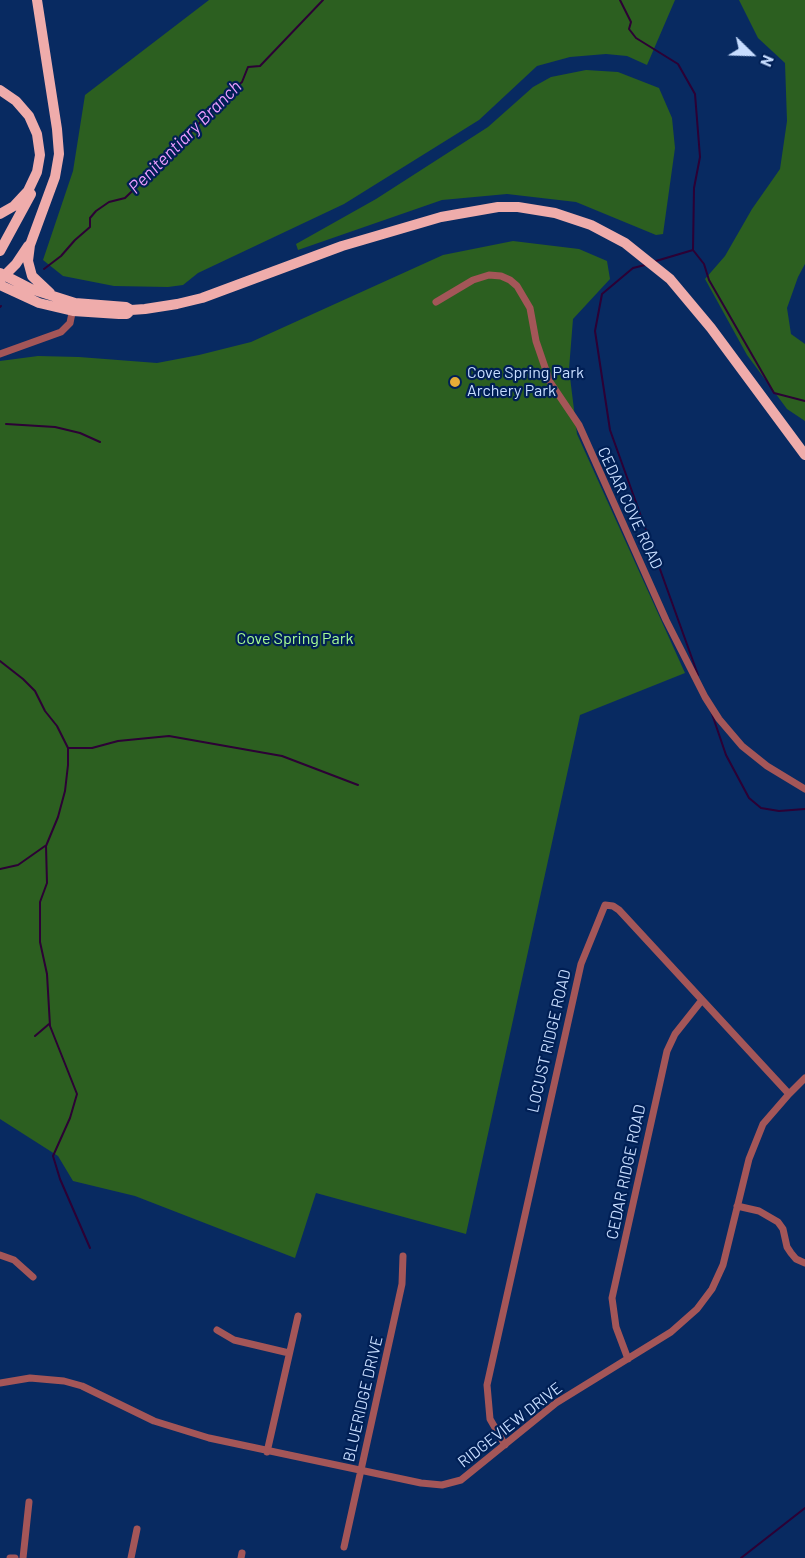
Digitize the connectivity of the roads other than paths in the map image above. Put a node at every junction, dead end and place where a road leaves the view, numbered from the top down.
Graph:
1 (37, 0) edge
2 (0, 90) edge
3 (39, 159) junction
4 (0, 214) edge
5 (33, 236) junction
6 (0, 251) edge
7 (1, 279) edge
8 (58, 298) junction
9 (436, 302) dead end
10 (74, 307) junction
11 (0, 354) edge
12 (805, 455) edge
13 (805, 789) edge
14 (702, 1000) junction
15 (805, 1078) edge
16 (789, 1094) junction
17 (737, 1206) junction
18 (0, 1255) edge
19 (404, 1256) dead end
20 (805, 1263) edge
21 (33, 1277) dead end
22 (298, 1316) dead end
23 (217, 1330) dead end
24 (289, 1353) junction
25 (628, 1359) junction
26 (0, 1383) edge
27 (505, 1444) junction
28 (267, 1452) junction
29 (361, 1470) junction
30 (29, 1502) dead end
31 (137, 1529) dead end
32 (344, 1547) dead end
33 (10, 1558) edge
34 (15, 1558) edge
35 (23, 1558) edge
36 (131, 1558) edge

1 - 5 highway
2 - 3 highway
3 - 4 highway
3 - 6 highway
5 - 7 highway
5 - 8 highway
7 - 8 highway
7 - 10 highway
8 - 10 highway
9 - 13 street, CEDAR COVE ROAD
10 - 11 street
10 - 12 highway
14 - 16 street, LOCUST RIDGE ROAD
14 - 25 street, CEDAR RIDGE ROAD
14 - 27 street, LOCUST RIDGE ROAD
15 - 16 street, RIDGEVIEW DRIVE
16 - 17 street, RIDGEVIEW DRIVE
17 - 20 street
17 - 25 street, RIDGEVIEW DRIVE
18 - 21 street
19 - 29 street, BLUERIDGE DRIVE
22 - 24 street
23 - 24 street
24 - 28 street
25 - 27 street, RIDGEVIEW DRIVE
26 - 28 street, RIDGEVIEW DRIVE
27 - 29 street, RIDGEVIEW DRIVE
28 - 29 street, RIDGEVIEW DRIVE
29 - 32 street, BLUERIDGE DRIVE
30 - 35 street
31 - 36 street
33 - 34 street

